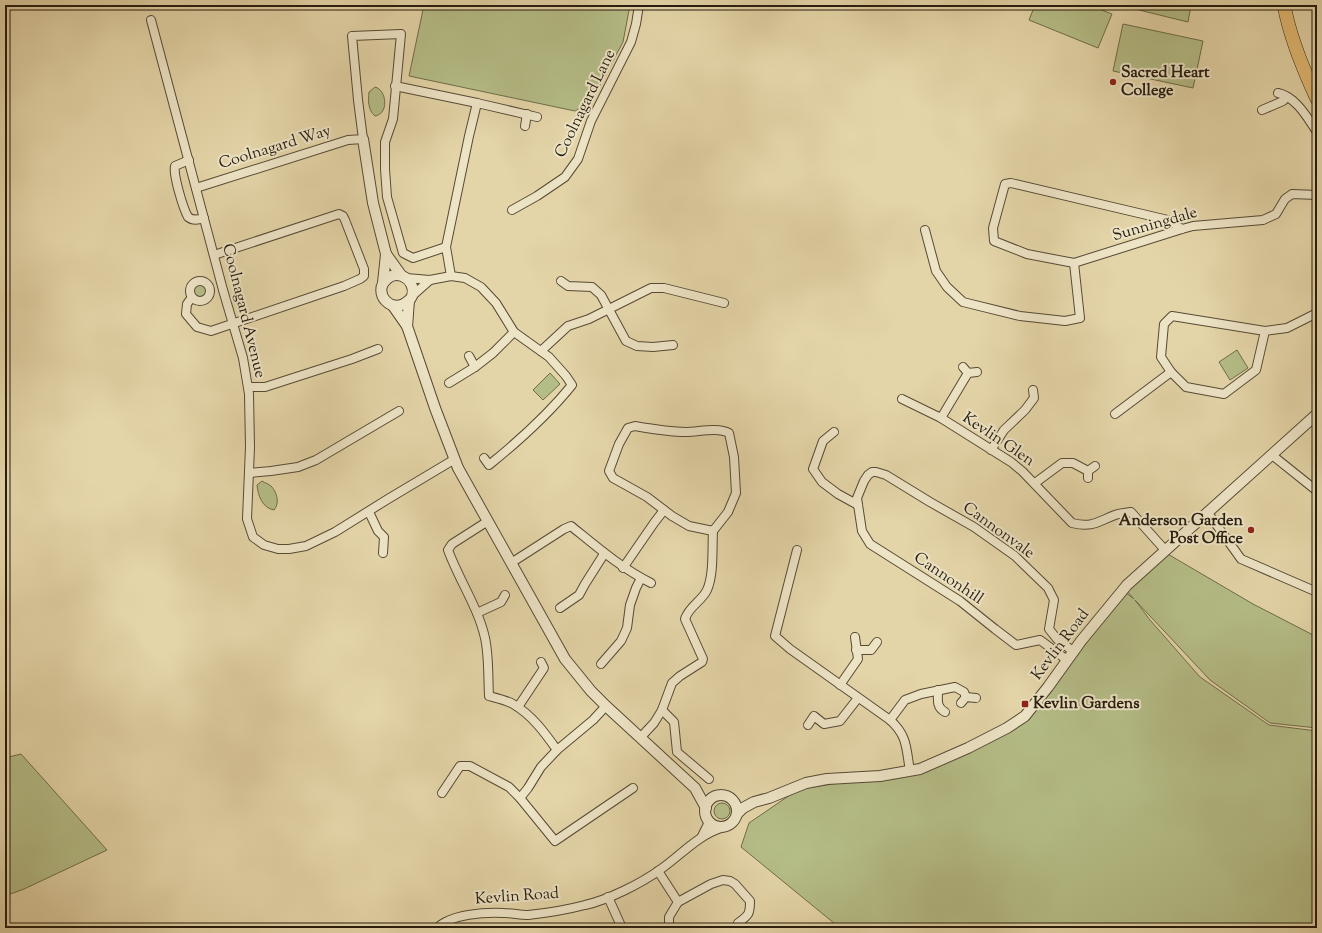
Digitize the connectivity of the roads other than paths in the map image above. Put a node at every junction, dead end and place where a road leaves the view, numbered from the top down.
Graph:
1 (638, 5) edge
2 (1284, 5) edge
3 (151, 20) dead end
4 (395, 86) junction
5 (1278, 93) dead end
6 (1287, 97) junction
7 (1317, 99) edge
8 (477, 103) junction
9 (1262, 110) dead end
10 (527, 114) junction
11 (537, 117) dead end
12 (524, 126) dead end
13 (1317, 132) edge
14 (363, 139) junction
15 (189, 160) junction
16 (196, 188) junction
17 (1317, 195) edge
18 (512, 210) dead end
19 (204, 218) junction
20 (1182, 229) junction
21 (924, 230) dead end
22 (446, 247) junction
23 (386, 254) junction
24 (214, 255) junction
25 (1074, 263) junction
26 (451, 276) junction
27 (403, 277) junction
28 (430, 280) junction
29 (561, 281) dead end
30 (383, 284) junction
31 (192, 297) dead end
32 (411, 298) junction
33 (724, 303) dead end
34 (393, 306) junction
35 (608, 309) junction
36 (1317, 313) edge
37 (233, 324) junction
38 (407, 326) junction
39 (1265, 331) junction
40 (514, 332) junction
41 (673, 345) dead end
42 (378, 349) dead end
43 (541, 351) junction
44 (469, 356) dead end
45 (475, 367) junction
46 (969, 370) dead end
47 (1171, 372) junction
48 (449, 383) dead end
49 (248, 387) junction
50 (1036, 395) dead end
51 (902, 399) dead end
52 (399, 411) dead end
53 (1115, 414) dead end
54 (1317, 414) edge
55 (941, 418) junction
56 (834, 432) dead end
57 (991, 450) junction
58 (1272, 455) junction
59 (484, 458) dead end
60 (455, 459) junction
61 (1095, 466) dead end
62 (249, 473) junction
63 (864, 481) joint
64 (1035, 484) junction
65 (1317, 491) edge
66 (858, 505) junction
67 (664, 510) junction
68 (369, 512) junction
69 (1208, 513) junction
70 (488, 521) junction
71 (713, 531) junction
72 (796, 550) dead end
73 (1165, 550) junction
74 (383, 553) dead end
75 (604, 554) junction
76 (511, 563) junction
77 (623, 568) junction
78 (642, 578) junction
79 (651, 583) dead end
80 (1317, 592) edge
81 (506, 595) dead end
82 (560, 608) dead end
83 (477, 613) junction
84 (854, 637) dead end
85 (877, 642) dead end
86 (856, 650) junction
87 (1070, 656) junction
88 (542, 662) dead end
89 (601, 664) dead end
90 (840, 685) junction
91 (938, 690) junction
92 (858, 698) junction
93 (976, 698) dead end
94 (606, 706) junction
95 (518, 707) junction
96 (662, 710) junction
97 (946, 712) dead end
98 (890, 720) junction
99 (808, 725) dead end
100 (640, 738) junction
101 (557, 750) junction
102 (910, 771) junction
103 (709, 778) dead end
104 (633, 788) dead end
105 (695, 788) junction
106 (442, 793) dead end
107 (716, 796) junction
108 (520, 798) junction
109 (732, 799) junction
110 (754, 802) junction
111 (706, 808) junction
112 (737, 814) junction
113 (709, 822) junction
114 (720, 828) junction
115 (702, 837) junction
116 (658, 872) junction
117 (608, 897) junction
118 (678, 902) junction
119 (738, 923) dead end
120 (437, 928) edge
121 (622, 928) edge
122 (669, 928) edge

1 - 18 street, Coolnagard Lane
2 - 7 highway
3 - 15 street, Coolnagard Avenue
4 - 8 street
4 - 14 street
4 - 22 street
5 - 6 street
6 - 9 street
6 - 13 street
8 - 10 street
8 - 22 street
10 - 11 street
10 - 12 street
14 - 16 street, Coolnagard Way
14 - 23 street
15 - 16 street, Coolnagard Avenue
15 - 19 street
16 - 19 street, Coolnagard Avenue
17 - 20 street, Sunningdale
19 - 24 street, Coolnagard Avenue
20 - 25 street, Sunningdale
20 - 25 street, Sunningdale
21 - 25 street
22 - 26 street
23 - 27 street
23 - 30 street
24 - 37 street, Coolnagard Avenue
24 - 37 street
26 - 28 street
26 - 40 street
27 - 28 street
27 - 30 street
27 - 32 street
28 - 32 street
29 - 35 street
30 - 34 street
31 - 37 street
32 - 34 street
32 - 38 street
33 - 35 street
34 - 38 street
35 - 41 street
35 - 43 street
36 - 39 street
37 - 49 street, Coolnagard Avenue
38 - 60 street
39 - 47 street
39 - 47 street
40 - 43 street
40 - 45 street
42 - 49 street
43 - 59 street
44 - 45 street
45 - 48 street
46 - 55 street
47 - 53 street
49 - 62 street, Coolnagard Avenue
50 - 57 street
51 - 55 street, Kevlin Glen
52 - 62 street
54 - 58 street, Kevlin Road
55 - 57 street, Kevlin Glen
56 - 66 street
57 - 64 street, Kevlin Glen
58 - 65 street
58 - 69 street, Kevlin Road
60 - 68 street, Coolnagard Avenue
60 - 70 street
61 - 64 street
62 - 68 street, Coolnagard Avenue
63 - 66 street, Cannonhill
63 - 87 street, Cannonvale
64 - 73 street, Kevlin Glen
66 - 87 street, Cannonhill
67 - 71 street
67 - 71 street
67 - 77 street
68 - 74 street
69 - 73 street, Kevlin Road
69 - 80 street
70 - 76 street
70 - 83 street
71 - 96 street
72 - 90 street
73 - 87 street, Kevlin Road
75 - 76 street
75 - 77 street
75 - 82 street
76 - 94 street
77 - 78 street
78 - 79 street
78 - 89 street
81 - 83 street
83 - 95 street
84 - 86 street
85 - 86 street
86 - 90 street
87 - 102 street, Kevlin Road
88 - 95 street
90 - 92 street
91 - 93 street
91 - 97 street
91 - 98 street
92 - 98 street
92 - 99 street
94 - 100 street
94 - 101 street
95 - 101 street
96 - 100 street
96 - 103 street
98 - 102 street
100 - 105 street
101 - 108 street
102 - 110 street, Kevlin Road
104 - 108 street
105 - 107 street
105 - 111 street
106 - 108 street
107 - 109 street
107 - 111 street
109 - 110 street, Kevlin Road
109 - 112 street
110 - 112 street, Kevlin Road
111 - 113 street
112 - 114 street
113 - 114 street
113 - 115 street, Kevlin Road
114 - 115 street, Kevlin Road
115 - 116 street, Kevlin Road
116 - 117 street, Kevlin Road
116 - 118 street
117 - 120 street, Kevlin Road
117 - 121 street
118 - 119 street
118 - 122 street

